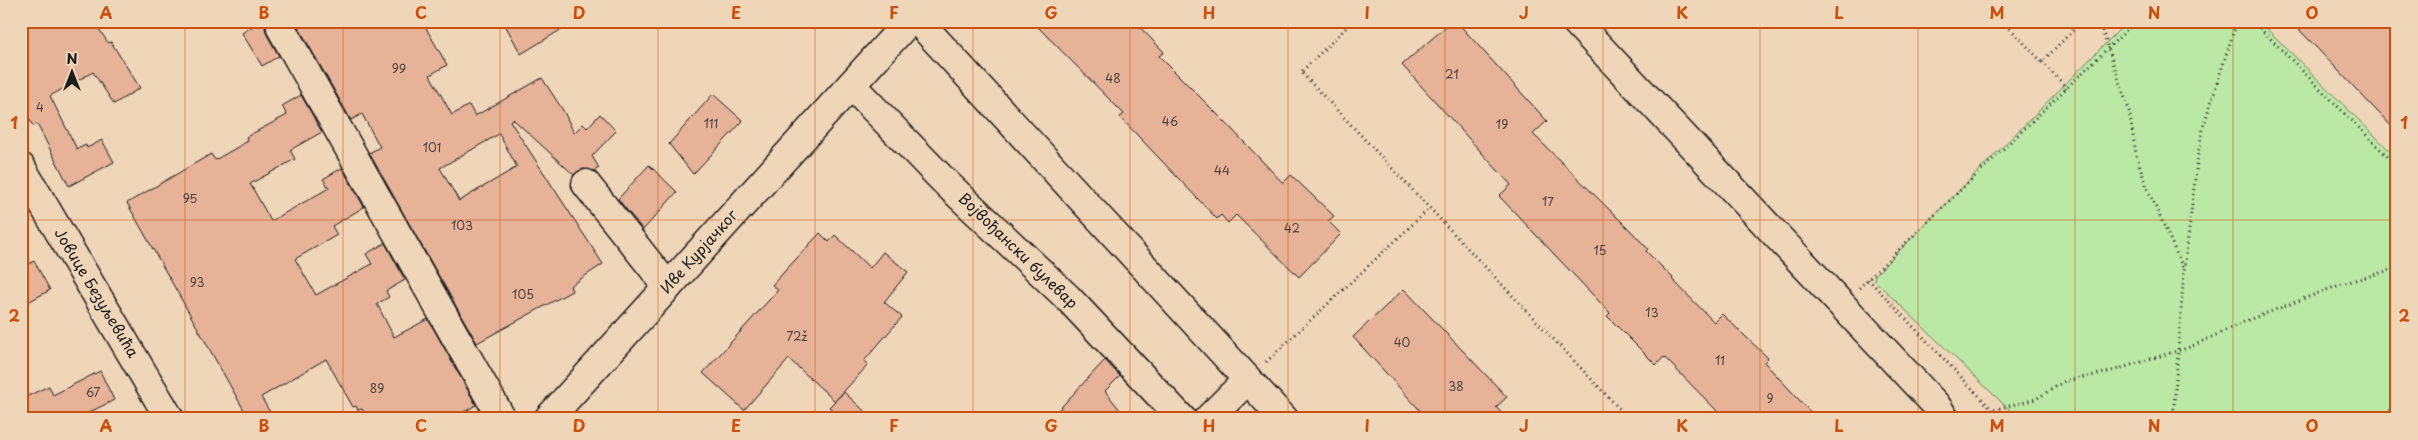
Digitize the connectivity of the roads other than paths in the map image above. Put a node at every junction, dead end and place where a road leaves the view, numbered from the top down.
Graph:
1 (909, 21) edge
2 (918, 21) edge
3 (1575, 21) edge
4 (282, 28) dead end
5 (851, 85) junction
6 (21, 167) edge
7 (586, 184) dead end
8 (668, 287) junction
9 (1247, 380) junction
10 (170, 419) edge
11 (502, 419) edge
12 (548, 419) edge
13 (1182, 419) edge
14 (1208, 419) edge
15 (1284, 419) edge
16 (1945, 419) edge

1 - 5 street, Иве Курјачког
2 - 9 street
3 - 16 street
4 - 11 street
5 - 8 street, Иве Курјачког
5 - 13 street, Војвођански булевар
6 - 10 street, Јовице Безуљевића
7 - 8 street
8 - 12 street, Иве Курјачког
9 - 14 street
9 - 15 street

